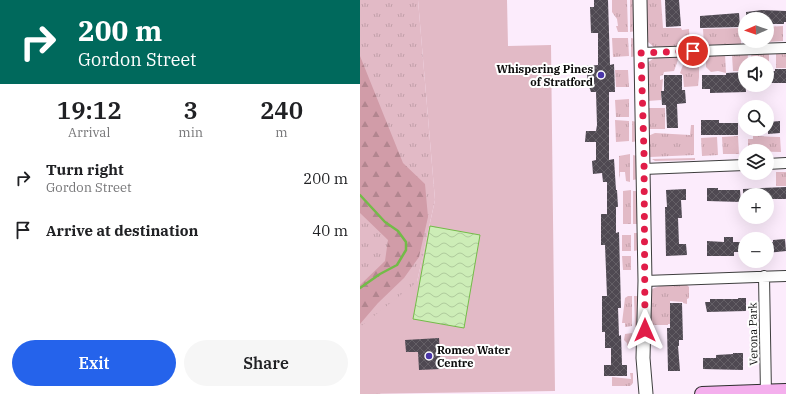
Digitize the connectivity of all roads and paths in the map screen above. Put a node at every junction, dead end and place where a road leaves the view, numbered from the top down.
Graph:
1 (640, 0) edge
2 (786, 48) edge
3 (641, 53) junction
4 (786, 163) edge
5 (774, 164) edge
6 (738, 165) edge
7 (644, 168) junction
8 (764, 276) junction
9 (786, 276) edge
10 (645, 281) junction
11 (786, 390) edge
12 (766, 393) edge
13 (646, 394) edge
14 (702, 394) edge

1 - 3 street
2 - 3 street
3 - 7 street
4 - 5 street
6 - 7 street
7 - 10 street
8 - 9 street
8 - 10 street
8 - 12 street, Verona Park
10 - 13 street
11 - 12 main road
12 - 14 main road

